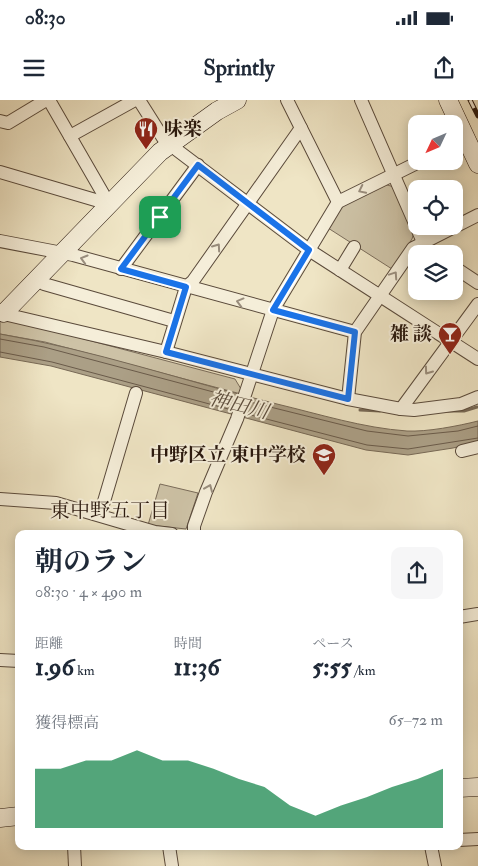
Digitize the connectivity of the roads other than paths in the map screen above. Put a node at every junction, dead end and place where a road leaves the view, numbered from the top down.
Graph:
1 (48, 100) edge
2 (137, 100) edge
3 (237, 100) edge
4 (287, 100) edge
5 (361, 100) edge
6 (448, 100) edge
7 (214, 106) edge
8 (452, 115) edge
9 (0, 120) edge
10 (301, 128) junction
11 (70, 136) junction
12 (170, 144) junction
13 (463, 146) edge
14 (478, 164) edge
15 (198, 165) junction
16 (408, 168) edge
17 (0, 172) edge
18 (394, 175) junction
19 (338, 202) junction
20 (248, 203) junction
21 (109, 204) junction
22 (478, 215) edge
23 (0, 241) edge
24 (423, 242) junction
25 (424, 245) edge
26 (354, 247) dead end
27 (309, 250) junction
28 (62, 253) junction
29 (121, 269) junction
30 (340, 270) junction
31 (463, 272) edge
32 (38, 278) junction
33 (478, 283) edge
34 (186, 287) junction
35 (380, 296) junction
36 (478, 304) edge
37 (273, 310) junction
38 (2, 313) edge
39 (174, 321) junction
40 (355, 332) junction
41 (450, 341) junction
42 (166, 352) junction
43 (478, 359) edge
44 (252, 374) junction
45 (136, 393) dead end
46 (478, 397) edge
47 (348, 399) junction
48 (401, 409) junction
49 (478, 447) edge
50 (462, 451) dead end
51 (0, 499) edge
52 (100, 515) junction
53 (149, 530) edge
54 (194, 530) edge
55 (478, 614) edge
56 (463, 616) edge
57 (0, 660) edge
58 (15, 661) edge
59 (478, 787) edge
60 (463, 788) edge
61 (15, 816) edge
62 (0, 818) edge
63 (478, 839) edge
64 (463, 840) edge
65 (74, 850) edge
66 (170, 850) edge
67 (432, 850) edge
68 (75, 866) edge
69 (172, 866) edge
70 (435, 866) edge

1 - 9 street
1 - 11 street
2 - 11 street
2 - 12 street
3 - 7 street
4 - 10 street
5 - 18 street
6 - 8 street
7 - 12 street
10 - 19 street
10 - 20 street
11 - 21 street
12 - 15 street
12 - 21 street
13 - 14 street
15 - 20 street
15 - 29 street
16 - 18 street
17 - 21 street
18 -> 19 street
18 - 24 street
19 - 27 street
20 - 27 street
34 -> 20 street
21 - 28 street
22 - 24 street
23 - 28 street
24 - 25 street
35 -> 24 street
26 - 30 street
27 - 30 street
27 - 37 street
29 -> 28 street
28 - 32 street
29 - 34 street
30 - 35 street
31 - 33 street
32 - 38 street
32 - 39 street
37 -> 34 street
34 - 39 street
35 - 40 street
35 - 41 street
36 - 41 street
37 - 40 street
37 - 44 street
38 - 42 street
39 - 42 street
40 - 47 street
41 - 43 street
41 -> 48 street
42 - 44 street
44 - 47 street
54 -> 44 street
45 - 52 street
46 - 48 street
47 - 48 street
49 - 50 street
51 - 52 street
52 - 53 street
55 - 56 street
57 - 58 street
59 - 60 street
61 - 62 street
63 - 64 street
65 - 68 street
66 - 69 street
67 - 70 street

